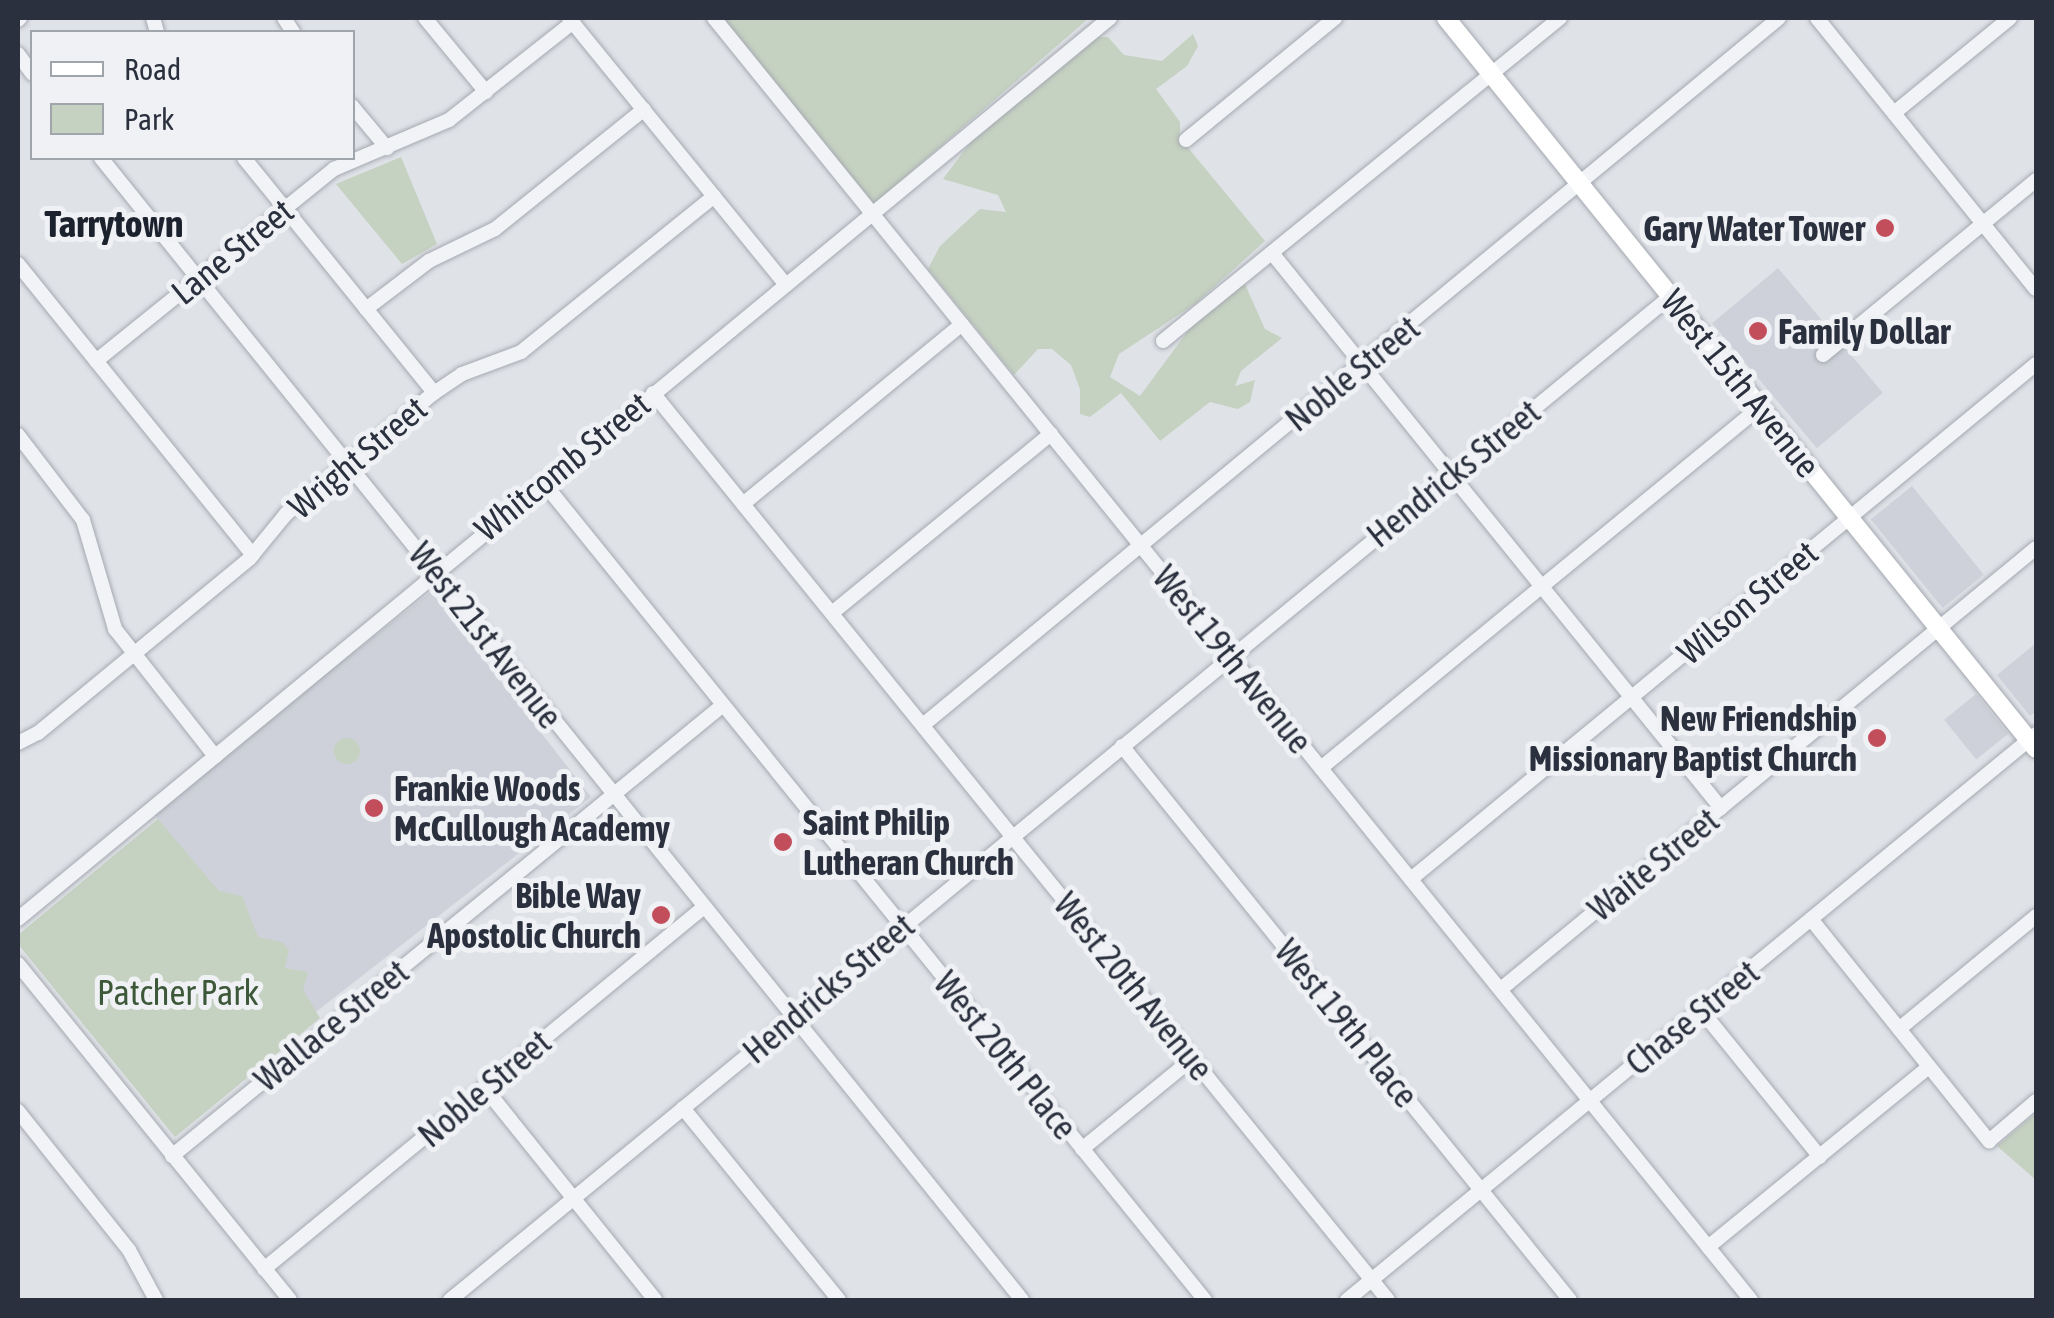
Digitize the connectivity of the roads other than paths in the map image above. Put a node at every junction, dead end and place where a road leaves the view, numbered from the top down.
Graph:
1 (425, 18) edge
2 (714, 18) edge
3 (1110, 18) edge
4 (1335, 18) edge
5 (1446, 18) edge
6 (1560, 18) edge
7 (1779, 18) edge
8 (1817, 18) edge
9 (2010, 18) edge
10 (571, 20) edge
11 (1491, 74) junction
12 (486, 92) junction
13 (644, 108) junction
14 (355, 110) edge
15 (1894, 113) junction
16 (1186, 140) dead end
17 (387, 148) junction
18 (355, 159) edge
19 (103, 160) edge
20 (246, 160) edge
21 (352, 160) edge
22 (2036, 180) edge
23 (1580, 183) junction
24 (714, 196) junction
25 (285, 208) junction
26 (872, 213) junction
27 (1983, 224) junction
28 (1272, 253) junction
29 (18, 264) edge
30 (198, 278) junction
31 (785, 284) junction
32 (2036, 289) edge
33 (1670, 296) junction
34 (366, 309) junction
35 (962, 324) junction
36 (1162, 341) dead end
37 (1823, 356) dead end
38 (96, 361) junction
39 (1362, 364) junction
40 (2036, 364) edge
41 (653, 392) junction
42 (434, 393) junction
43 (1760, 407) junction
44 (1052, 434) junction
45 (18, 435) edge
46 (348, 463) junction
47 (1452, 474) junction
48 (544, 482) junction
49 (743, 504) junction
50 (1850, 517) junction
51 (1142, 546) junction
52 (2036, 548) edge
53 (253, 555) junction
54 (435, 572) junction
55 (1540, 588) junction
56 (832, 613) junction
57 (1939, 628) junction
58 (134, 655) junction
59 (1231, 656) junction
60 (1632, 698) junction
61 (724, 705) junction
62 (923, 726) junction
63 (2034, 741) edge
64 (18, 743) edge
65 (1122, 746) junction
66 (215, 756) junction
67 (1321, 768) junction
68 (614, 794) junction
69 (1721, 808) junction
70 (1012, 836) junction
71 (1411, 879) junction
72 (704, 906) junction
73 (2036, 916) edge
74 (18, 919) edge
75 (1811, 919) junction
76 (902, 927) junction
77 (18, 964) edge
78 (1501, 989) junction
79 (1701, 1010) junction
80 (793, 1017) junction
81 (1899, 1028) junction
82 (1192, 1059) junction
83 (1929, 1067) junction
84 (484, 1086) junction
85 (1591, 1100) junction
86 (2036, 1101) edge
87 (683, 1108) junction
88 (20, 1120) edge
89 (1082, 1149) junction
90 (172, 1156) junction
91 (1820, 1157) junction
92 (1482, 1190) junction
93 (574, 1198) junction
94 (1708, 1247) junction
95 (264, 1269) junction
96 (1372, 1280) junction
97 (156, 1300) edge
98 (290, 1300) edge
99 (450, 1300) edge
100 (656, 1300) edge
101 (839, 1300) edge
102 (1022, 1300) edge
103 (1205, 1300) edge
104 (1347, 1300) edge
105 (1388, 1300) edge
106 (1570, 1300) edge
107 (1751, 1300) edge

1 - 12 street
2 - 26 street, West 19th Avenue
3 - 26 street, Whitcomb Street
4 - 16 street
5 - 11 main road, West 15th Avenue
6 - 11 street
7 - 23 street, Noble Street
8 - 15 street
9 - 15 street
10 - 12 street, Lane Street
10 - 13 street
11 - 23 main road, West 15th Avenue
11 - 28 street
12 - 17 street, Lane Street
13 - 24 street
13 - 34 street
14 - 17 street
15 - 27 street
17 - 18 street, Lane Street
19 - 30 street, West 21st Avenue
20 - 25 street
21 - 25 street, Lane Street
22 - 27 street
23 - 33 main road, West 15th Avenue
23 - 39 street, Noble Street
24 - 31 street
24 - 42 street, Wright Street
25 - 30 street, Lane Street
25 - 34 street
26 - 31 street, Whitcomb Street
26 - 35 street, West 19th Avenue
27 - 32 street
27 - 37 street
28 - 36 street
28 - 39 street
29 - 38 street
30 - 38 street, Lane Street
30 - 46 street, West 21st Avenue
31 - 41 street, Whitcomb Street
33 - 43 main road, West 15th Avenue
33 - 47 street, Hendricks Street
34 - 42 street
35 - 44 street, West 19th Avenue
35 - 49 street
38 - 53 street
39 - 47 street
39 - 51 street, Noble Street
40 - 50 street, Wilson Street
41 - 48 street, Whitcomb Street
41 - 49 street, West 20th Avenue
42 - 46 street, Wright Street
43 - 50 main road, West 15th Avenue
43 - 55 street
44 - 51 street, West 19th Avenue
44 - 56 street
45 - 58 street
46 - 53 street, Wright Street
46 - 54 street, West 21st Avenue
47 - 55 street
47 - 59 street, Hendricks Street
48 - 54 street, Whitcomb Street
48 - 61 street, West 20th Place
49 - 56 street, West 20th Avenue
50 - 57 main road, West 15th Avenue
50 - 60 street, Wilson Street
51 - 59 street, West 19th Avenue
51 - 62 street, Noble Street
52 - 57 street, Waite Street
53 - 58 street, Wright Street
54 - 66 street, Whitcomb Street
54 - 68 street, West 21st Avenue
55 - 60 street
55 - 67 street
56 - 62 street, West 20th Avenue
57 - 63 main road, West 15th Avenue
57 - 69 street, Waite Street
58 - 64 street, Wright Street
58 - 66 street
59 - 65 street, Hendricks Street
59 - 67 street, West 19th Avenue
60 - 69 street
60 - 71 street, Wilson Street
61 - 68 street, Wallace Street
61 - 76 street, West 20th Place
62 - 70 street, West 20th Avenue
63 - 75 street, Chase Street
65 - 70 street, Hendricks Street
65 - 92 street, West 19th Place
66 - 74 street, Whitcomb Street
67 - 71 street, West 19th Avenue
68 - 72 street, West 21st Avenue
68 - 90 street, Wallace Street
69 - 78 street, Waite Street
70 - 76 street, Hendricks Street
70 - 82 street, West 20th Avenue
71 - 78 street, West 19th Avenue
72 - 80 street, West 21st Avenue
72 - 84 street, Noble Street
73 - 81 street
75 - 79 street, Chase Street
75 - 81 street
76 - 80 street, Hendricks Street
76 - 89 street, West 20th Place
77 - 90 street
78 - 85 street, West 19th Avenue
79 - 85 street, Chase Street
79 - 91 street
80 - 87 street, Hendricks Street
80 - 102 street, West 21st Avenue
81 - 83 street
82 - 89 street
82 - 96 street, West 20th Avenue
83 - 86 street
83 - 91 street
84 - 93 street
84 - 95 street, Noble Street
85 - 92 street, Chase Street
85 - 94 street, West 19th Avenue
87 - 93 street, Hendricks Street
87 - 101 street
88 - 97 street
89 - 103 street, West 20th Place
90 - 95 street
91 - 94 street
92 - 96 street, Chase Street
92 - 106 street, West 19th Place
93 - 99 street, Hendricks Street
93 - 100 street
94 - 107 street, West 19th Avenue
95 - 98 street
96 - 104 street, Chase Street
96 - 105 street, West 20th Avenue

